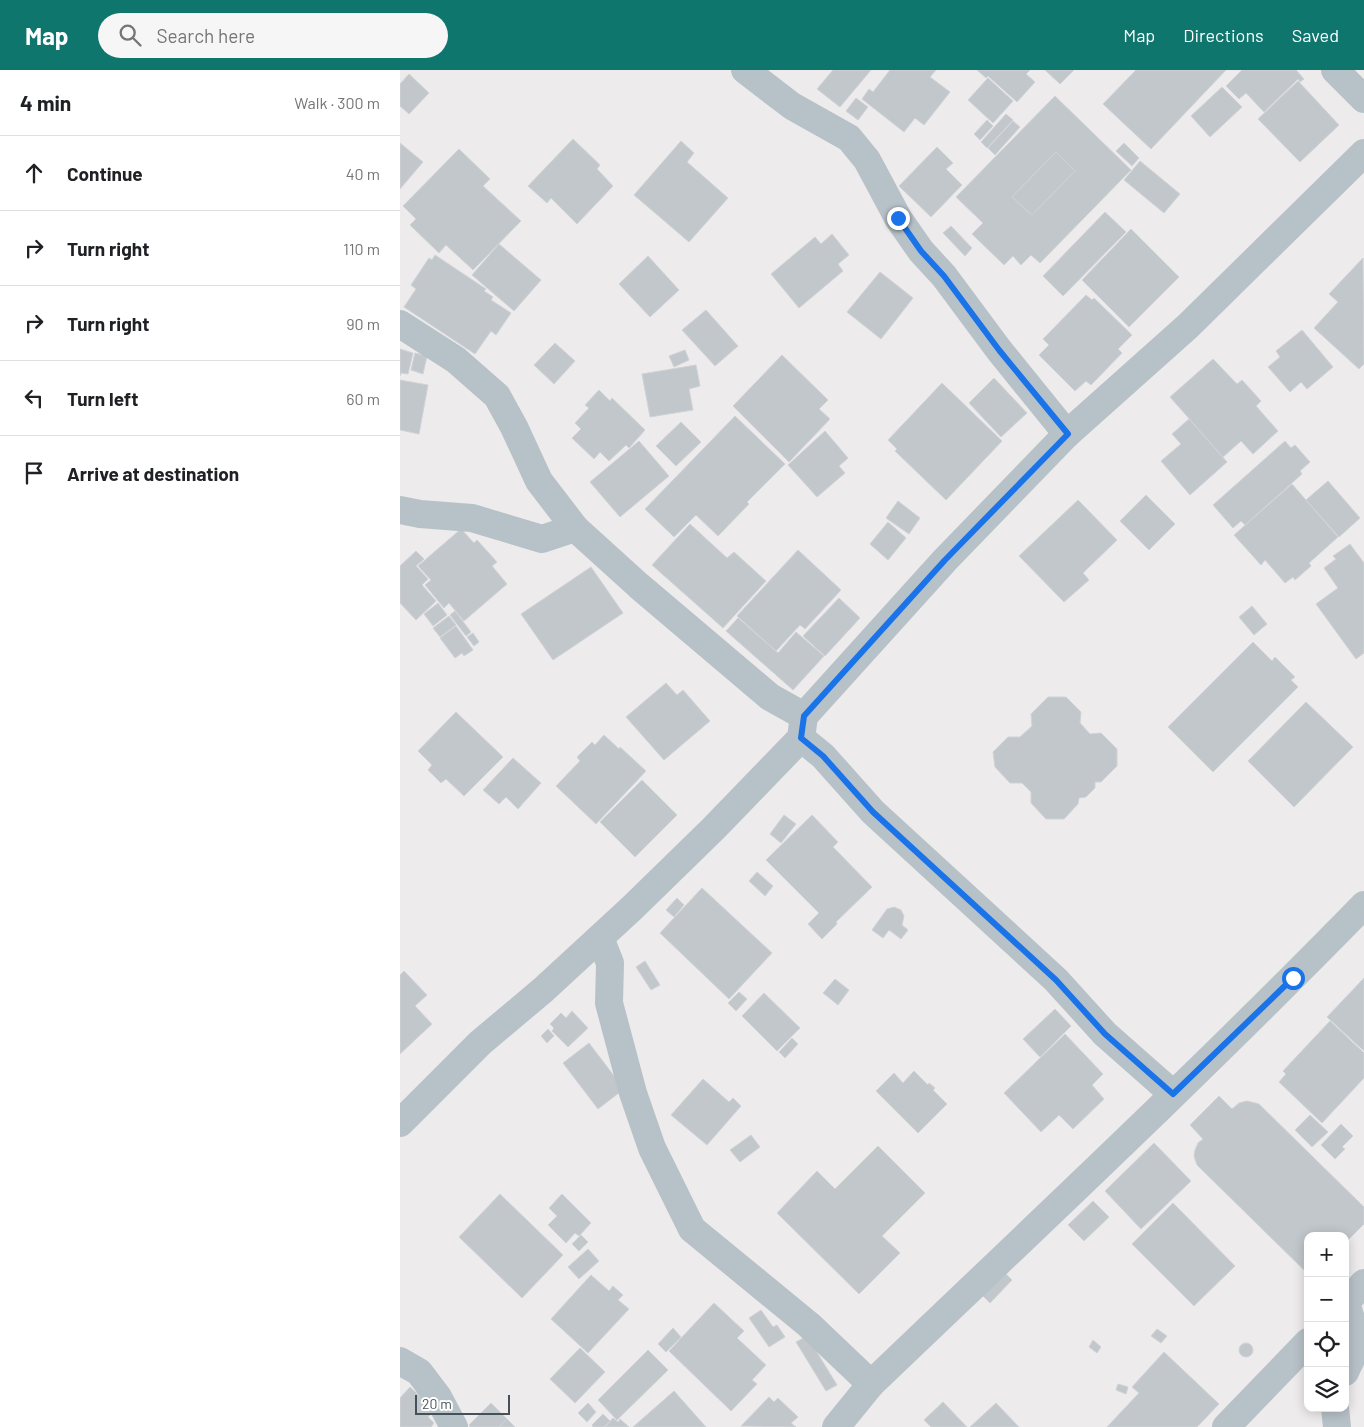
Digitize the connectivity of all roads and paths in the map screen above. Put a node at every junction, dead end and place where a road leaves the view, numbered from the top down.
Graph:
1 (745, 70) edge
2 (1334, 70) edge
3 (1364, 99) edge
4 (1364, 153) edge
5 (400, 324) edge
6 (1068, 434) junction
7 (400, 510) edge
8 (575, 528) junction
9 (803, 727) junction
10 (1364, 905) edge
11 (600, 938) junction
12 (1173, 1094) junction
13 (400, 1123) edge
14 (1364, 1283) edge
15 (1349, 1299) edge
16 (1349, 1314) edge
17 (1304, 1346) edge
18 (400, 1361) edge
19 (1347, 1367) edge
20 (871, 1384) junction
21 (1335, 1412) edge
22 (454, 1427) edge
23 (836, 1427) edge
24 (1226, 1427) edge
25 (1337, 1427) edge

1 - 6 street
2 - 3 street
4 - 6 street
5 - 8 street
6 - 9 street
7 - 8 street
8 - 9 street
9 - 11 street
9 - 12 street
10 - 12 street
11 - 13 street
11 - 20 street
12 - 20 street
14 - 15 street
16 - 19 street
17 - 24 street
18 - 22 street
20 - 23 street
21 - 25 street

